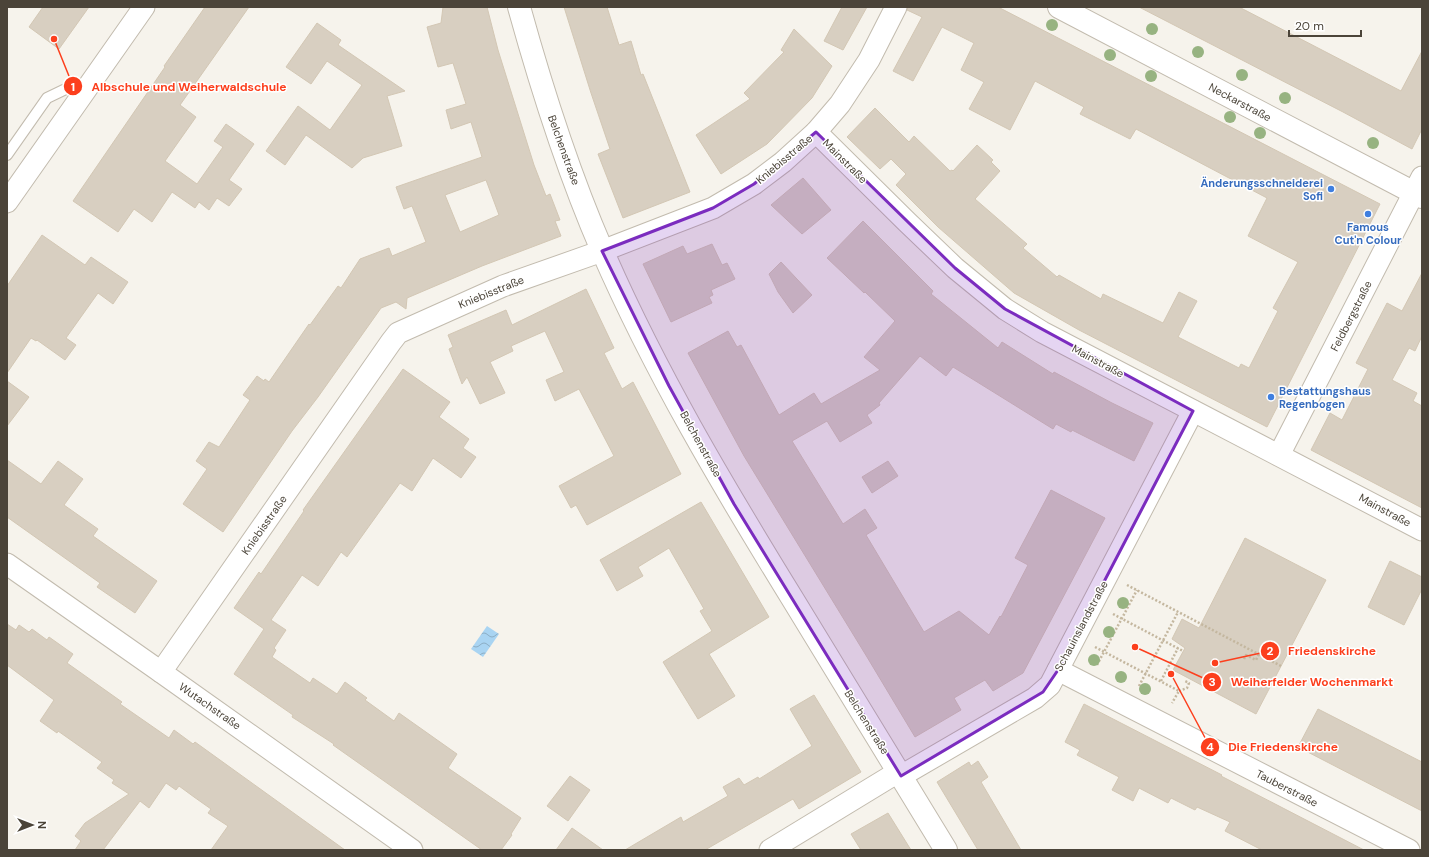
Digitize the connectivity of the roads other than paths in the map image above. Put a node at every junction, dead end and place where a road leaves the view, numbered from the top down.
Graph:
1 (144, 7) edge
2 (519, 7) edge
3 (896, 7) edge
4 (1059, 7) edge
5 (86, 90) junction
6 (816, 132) junction
7 (7, 155) edge
8 (1419, 189) edge
9 (7, 202) edge
10 (602, 250) junction
11 (1192, 411) junction
12 (1279, 455) junction
13 (1422, 530) edge
14 (7, 564) edge
15 (1058, 670) junction
16 (162, 672) junction
17 (900, 774) junction
18 (412, 850) edge
19 (770, 850) edge
20 (946, 850) edge
21 (1409, 850) edge

1 - 5 street
2 - 10 street, Belchenstraße
3 - 6 street, Kniebisstraße
4 - 8 street, Neckarstraße
5 - 7 lane
5 - 9 street
6 - 10 street, Kniebisstraße
6 - 11 street, Mainstraße
8 - 12 street, Feldbergstraße
10 - 16 street, Kniebisstraße
10 - 17 street, Belchenstraße
11 - 12 street, Mainstraße
11 - 15 street, Schauinslandstraße
12 - 13 street, Mainstraße
14 - 16 street, Wutachstraße
15 - 17 street, Schauinslandstraße
15 - 21 street, Tauberstraße
16 - 18 street, Wutachstraße
17 - 19 street, Schauinslandstraße
17 - 20 street, Belchenstraße

